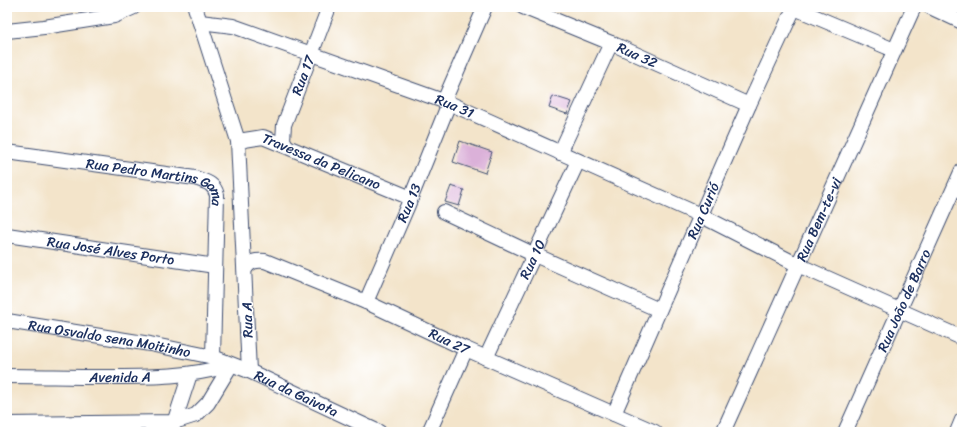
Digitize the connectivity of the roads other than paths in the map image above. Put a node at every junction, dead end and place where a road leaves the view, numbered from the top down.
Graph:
1 (134, 7) edge
2 (195, 7) edge
3 (329, 7) edge
4 (485, 7) edge
5 (523, 7) edge
6 (914, 7) edge
7 (930, 7) edge
8 (793, 8) edge
9 (200, 22) junction
10 (962, 22) edge
11 (7, 31) edge
12 (611, 43) junction
13 (894, 50) junction
14 (311, 53) junction
15 (447, 102) junction
16 (749, 105) junction
17 (238, 141) junction
18 (286, 145) junction
19 (7, 152) edge
20 (560, 153) junction
21 (578, 161) junction
22 (962, 170) edge
23 (411, 198) junction
24 (444, 212) dead end
25 (700, 215) junction
26 (7, 235) edge
27 (535, 254) junction
28 (798, 265) junction
29 (215, 266) junction
30 (245, 269) junction
31 (366, 302) junction
32 (659, 310) junction
33 (899, 311) junction
34 (7, 321) edge
35 (962, 338) edge
36 (466, 349) junction
37 (213, 357) junction
38 (486, 358) junction
39 (231, 365) junction
40 (249, 371) junction
41 (190, 374) junction
42 (7, 376) edge
43 (614, 414) junction
44 (962, 420) edge
45 (7, 424) edge
46 (173, 427) edge
47 (379, 432) edge
48 (429, 432) edge
49 (655, 432) edge
50 (723, 432) edge
51 (845, 432) edge
52 (957, 432) edge

1 - 11 street
2 - 9 street
3 - 14 street, Rua 17
4 - 15 street, Rua 13
5 - 12 street, Rua 32
6 - 13 street, Rua Bem-te-vi
7 - 10 street
8 - 13 street
8 - 16 street, Rua Curió
9 - 14 street, Rua 31
9 - 17 street
12 - 16 street, Rua 32
12 - 20 street
13 - 28 street, Rua Bem-te-vi
14 - 15 street, Rua 31
14 - 18 street, Rua 17
15 - 20 street, Rua 31
15 - 23 street, Rua 13
16 - 25 street, Rua Curió
17 - 18 street, Travessa da Pelicano
17 - 30 street
18 - 23 street, Travessa da Pelicano
19 - 29 street, Rua Pedro Martins Gama
20 - 21 street, Rua 31
21 - 25 street, Rua 31
21 - 27 street, Rua 10
22 - 33 street, Rua João de Barro
23 - 31 street, Rua 13
24 - 27 street
25 - 28 street, Rua 31
25 - 32 street, Rua Curió
26 - 29 street, Rua José Alves Porto
27 - 32 street
27 - 38 street, Rua 10
28 - 33 street, Rua 31
28 - 50 street, Rua Bem-te-vi
29 - 37 street, Rua Pedro Martins Gama
30 - 31 street, Rua 27
30 - 40 street, Rua A
31 - 36 street, Rua 27
32 - 43 street, Rua Curió
33 - 35 street, Rua 31
33 - 51 street, Rua João de Barro
34 - 37 street, Rua Osvaldo sena Moitinho
36 - 38 street, Rua 27
36 - 48 street
37 - 39 street, Rua da Gaivota
38 - 43 street, Rua 27
39 - 40 street, Rua da Gaivota
39 - 41 street, Avenida A
39 - 46 street
40 - 47 street, Rua da Gaivota
41 - 42 street, Avenida A
41 - 46 street
43 - 49 street, Rua 27
44 - 52 street
45 - 46 street

